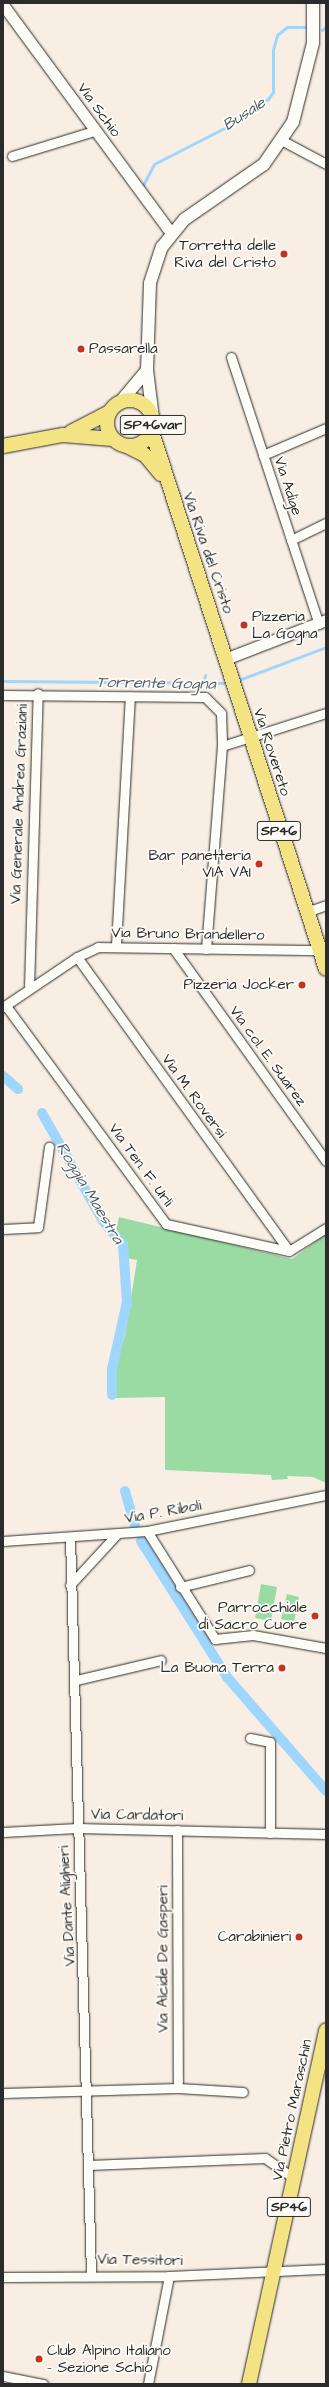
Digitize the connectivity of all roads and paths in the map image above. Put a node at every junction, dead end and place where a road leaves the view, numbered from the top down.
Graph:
1 (312, 3) edge
2 (3, 5) edge
3 (94, 131) junction
4 (283, 140) junction
5 (12, 156) dead end
6 (326, 164) edge
7 (171, 233) junction
8 (231, 357) dead end
9 (147, 370) junction
10 (122, 400) junction
11 (108, 413) junction
12 (152, 425) junction
13 (326, 428) edge
14 (63, 435) junction
15 (113, 439) junction
16 (3, 446) edge
17 (126, 446) junction
18 (263, 455) junction
19 (165, 481) junction
20 (326, 523) edge
21 (291, 540) junction
22 (322, 622) edge
23 (225, 659) junction
24 (38, 693) junction
25 (3, 695) edge
26 (130, 696) junction
27 (326, 713) edge
28 (248, 737) junction
29 (222, 746) junction
30 (326, 905) edge
31 (306, 912) junction
32 (116, 945) junction
33 (173, 948) junction
34 (206, 949) junction
35 (319, 950) junction
36 (77, 957) junction
37 (326, 969) edge
38 (29, 988) junction
39 (4, 1007) edge
40 (49, 1147) dead end
41 (326, 1161) edge
42 (326, 1228) edge
43 (3, 1229) edge
44 (289, 1252) junction
45 (326, 1495) edge
46 (147, 1531) junction
47 (117, 1534) junction
48 (70, 1537) junction
49 (3, 1541) edge
50 (249, 1570) dead end
51 (70, 1585) junction
52 (180, 1587) junction
53 (326, 1648) edge
54 (161, 1660) dead end
55 (76, 1680) junction
56 (250, 1738) dead end
57 (77, 1828) junction
58 (176, 1830) junction
59 (3, 1832) edge
60 (270, 1833) junction
61 (326, 1834) edge
62 (326, 2030) edge
63 (178, 2088) junction
64 (86, 2090) junction
65 (243, 2092) dead end
66 (3, 2093) edge
67 (88, 2165) junction
68 (294, 2178) junction
69 (326, 2269) edge
70 (276, 2271) junction
71 (91, 2274) junction
72 (169, 2276) junction
73 (3, 2277) edge
74 (3, 2376) edge
75 (43, 2384) edge
76 (148, 2384) edge
77 (249, 2384) edge

1 - 4 main road
2 - 3 street, Via Schio
3 - 5 street
3 - 7 street, Via Schio
4 - 6 street
4 - 7 main road
7 - 9 main road
8 - 18 street, Via Adige
9 - 10 main road
9 - 12 main road
10 - 11 main road, SP46var
10 - 12 main road, Via Riva del Cristo / SP46var
11 - 14 main road, SP46var
11 - 15 main road, SP46var
12 - 17 main road, SP46var
12 - 19 main road, Via Riva del Cristo
13 - 18 street
14 - 15 main road, SP46var
14 - 16 main road, SP46var
15 - 17 main road, Via Riva del Cristo / SP46var
17 - 19 main road, Via Riva del Cristo
18 - 21 street, Via Adige
19 - 23 main road, Via Riva del Cristo
20 - 21 street
21 - 22 street, Via Adige
22 - 23 street
23 - 28 main road, Via Rovereto / SP46
24 - 25 street
24 - 26 street
24 - 38 street, Via Generale Andrea Graziani
26 - 29 street
26 - 32 street
27 - 28 street
28 - 29 street
28 - 31 main road, Via Rovereto / SP46
29 - 34 street
30 - 31 street
31 - 35 main road, Via Rovereto / SP46
32 - 33 street, Via Bruno Brandellero
32 - 36 street, Via Bruno Brandellero
33 - 34 street, Via Bruno Brandellero
33 - 41 street, Via col. E. Suarez
34 - 35 street, Via Bruno Brandellero
35 - 37 main road, Via Rovereto / SP46
36 - 38 street, Via Bruno Brandellero
36 - 44 street, Via M. Roversi
38 - 39 street, Via Bruno Brandellero
39 - 44 street, Via Ten. F. Urli
40 - 43 street
42 - 44 street
45 - 46 street, Via P. Riboli
46 - 47 street, Via P. Riboli
46 - 52 street
47 - 48 street, Via P. Riboli
47 - 51 street
48 - 49 street, Via P. Riboli
48 - 51 street, Via Dante Alighieri
50 - 52 street
51 - 55 street, Via Dante Alighieri
52 - 53 street
54 - 55 street
55 - 57 street, Via Dante Alighieri
56 - 60 street
57 - 58 street, Via Cardatori
57 - 59 street, Via Cardatori
57 - 64 street, Via Dante Alighieri
58 - 60 street, Via Cardatori
58 - 63 street, Via Alcide De Gasperi
60 - 61 street, Via Cardatori
62 - 68 main road, Via Pietro Maraschin / SP46
63 - 64 street
63 - 65 street
64 - 66 street
64 - 67 street, Via Dante Alighieri
67 - 68 street
67 - 71 street, Via Dante Alighieri
68 - 70 main road, Via Pietro Maraschin / SP46
69 - 70 street, Via Tessitori
70 - 72 street, Via Tessitori
70 - 77 main road, Via Pietro Maraschin / SP46
71 - 72 street, Via Tessitori
71 - 73 street, Via Tessitori
72 - 76 street
74 - 75 street

